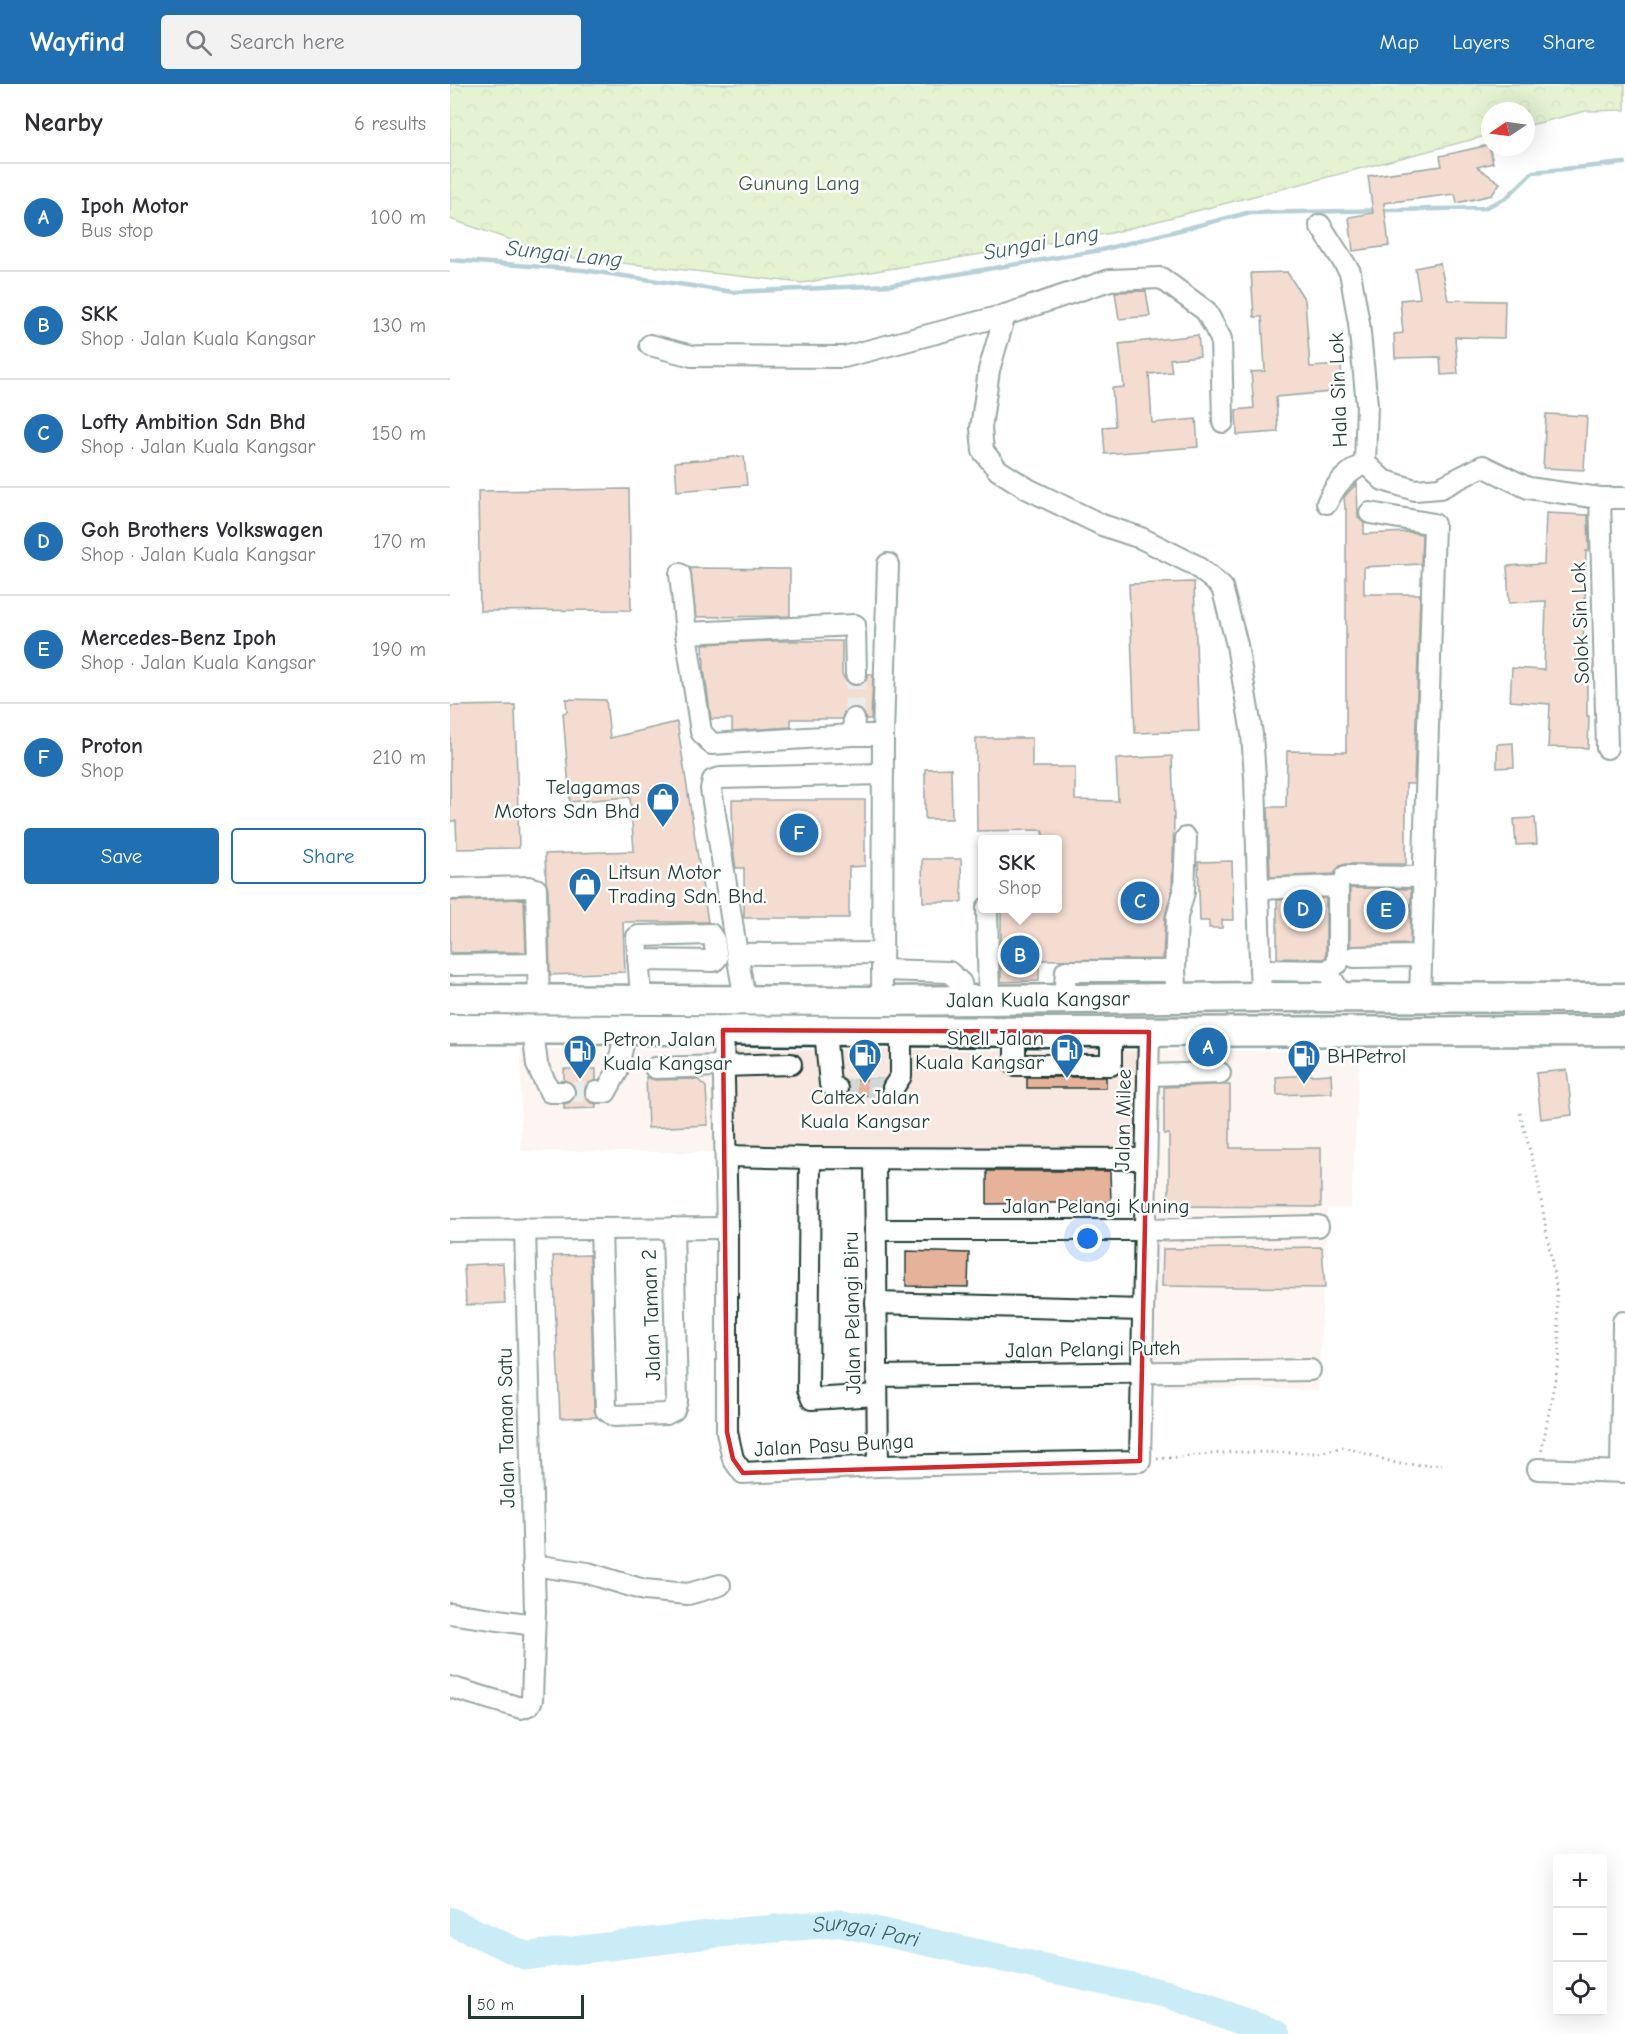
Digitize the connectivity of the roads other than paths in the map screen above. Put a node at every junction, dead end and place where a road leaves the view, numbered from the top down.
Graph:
1 (1320, 225) dead end
2 (1005, 315) junction
3 (650, 345) dead end
4 (1223, 422) dead end
5 (1365, 463) junction
6 (1600, 498) junction
7 (1625, 498) edge
8 (1328, 502) dead end
9 (1370, 513) dead end
10 (888, 564) dead end
11 (681, 574) dead end
12 (686, 633) junction
13 (856, 674) tunnel mouth
14 (883, 735) junction
15 (1607, 748) dead end
16 (883, 774) junction
17 (1185, 838) dead end
18 (1346, 876) dead end
19 (1423, 877) junction
20 (450, 888) edge
21 (1258, 889) junction
22 (987, 913) edge
23 (737, 954) junction
24 (1421, 956) junction
25 (1354, 957) dead end
26 (644, 960) dead end
27 (882, 962) junction
28 (538, 964) junction
29 (450, 965) edge
30 (1327, 971) junction
31 (1260, 984) junction
32 (1176, 985) junction
33 (1342, 997) junction
34 (1420, 997) junction
35 (1625, 998) edge
36 (450, 999) edge
37 (539, 999) junction
38 (646, 999) junction
39 (746, 1000) junction
40 (977, 1000) junction
41 (882, 1001) junction
42 (450, 1029) edge
43 (532, 1030) junction
44 (626, 1030) junction
45 (723, 1030) junction
46 (825, 1031) junction
47 (1625, 1031) edge
48 (901, 1032) junction
49 (1149, 1032) junction
50 (791, 1064) dead end
51 (724, 1066) junction
52 (655, 1068) dead end
53 (1220, 1073) dead end
54 (1148, 1075) junction
55 (893, 1088) dead end
56 (837, 1089) dead end
57 (564, 1092) tunnel mouth
58 (596, 1092) tunnel mouth
59 (726, 1156) junction
60 (810, 1158) junction
61 (875, 1159) junction
62 (1146, 1160) junction
63 (1318, 1226) dead end
64 (673, 1228) junction
65 (727, 1228) junction
66 (525, 1229) junction
67 (601, 1229) junction
68 (450, 1230) edge
69 (875, 1230) junction
70 (1145, 1230) junction
71 (876, 1303) junction
72 (1143, 1310) junction
73 (1623, 1322) dead end
74 (1310, 1370) dead end
75 (1142, 1372) junction
76 (877, 1385) junction
77 (1140, 1461) joint
78 (878, 1466) junction
79 (1538, 1469) road end
80 (1623, 1472) edge
81 (533, 1565) junction
82 (720, 1585) dead end
83 (450, 1613) edge
84 (534, 1624) junction
85 (450, 1688) edge

1 - 5 street, Hala Sin Lok
2 - 3 street
2 - 4 street
2 - 21 street
5 - 6 street, Hala Sin Lok
5 - 8 street
6 - 7 street, Hala Sin Lok
6 - 15 street, Solok Sin Lok
9 - 19 street
10 - 14 street
11 - 12 street
12 - 13 street
12 - 14 street
14 - 16 street
16 - 23 street
16 - 27 street
17 - 32 street
18 - 19 street
19 - 24 street
20 - 28 street
21 - 30 street
21 - 31 street
22 - 40 street
23 - 27 street
23 - 39 street
24 - 25 street
24 - 34 street
26 - 38 street
27 - 40 street
27 - 41 street
28 - 29 street
28 - 37 street
30 - 31 street
30 - 33 street
31 - 32 highway, Jalan Kuala Kangsar
31 - 33 highway, Jalan Kuala Kangsar
32 - 40 highway, Jalan Kuala Kangsar
33 - 34 highway, Jalan Kuala Kangsar
34 - 35 highway, Jalan Kuala Kangsar
36 - 37 highway, Jalan Kuala Kangsar
37 - 38 highway, Jalan Kuala Kangsar
38 - 39 highway, Jalan Kuala Kangsar
39 - 41 highway, Jalan Kuala Kangsar
40 - 41 highway, Jalan Kuala Kangsar
42 - 43 highway, Jalan Kuala Kangsar
43 - 44 highway, Jalan Kuala Kangsar
43 - 57 street
44 - 45 highway, Jalan Kuala Kangsar
44 - 58 street
45 - 46 highway, Jalan Kuala Kangsar
45 - 51 street, Jalan Pasu Bunga
46 - 48 highway, Jalan Kuala Kangsar
46 - 56 street
47 - 49 highway, Jalan Kuala Kangsar
48 - 49 highway, Jalan Kuala Kangsar
48 - 55 street
49 - 54 street, Jalan Milee
50 - 51 street
51 - 52 street
51 - 59 street, Jalan Pasu Bunga
53 - 54 street
54 - 62 street, Jalan Milee
59 - 60 street
59 - 65 street, Jalan Pasu Bunga
60 - 61 street
60 - 76 street, Jalan Pelangi Puteh
61 - 62 street
61 - 69 street, Jalan Pelangi Biru
62 - 70 street, Jalan Milee
63 - 70 street, Jalan Pelangi Kuning
64 - 65 street
64 - 67 street
64 - 67 street, Jalan Taman 2
65 - 78 street, Jalan Pasu Bunga
66 - 67 street
66 - 68 street
66 - 81 street, Jalan Taman Satu
69 - 70 street, Jalan Pelangi Kuning
69 - 71 street, Jalan Pelangi Biru
70 - 72 street, Jalan Milee
71 - 72 street
71 - 76 street, Jalan Pelangi Biru
72 - 75 street, Jalan Milee
73 - 80 street
74 - 75 street, Jalan Pelangi Puteh
75 - 76 street, Jalan Pelangi Puteh
75 - 77 street, Jalan Milee
76 - 78 street, Jalan Pelangi Biru
77 - 78 street, Jalan Pasu Bunga
79 - 80 street
81 - 82 street
81 - 84 street, Jalan Taman Satu
83 - 84 street
84 - 85 street, Jalan Taman Satu

